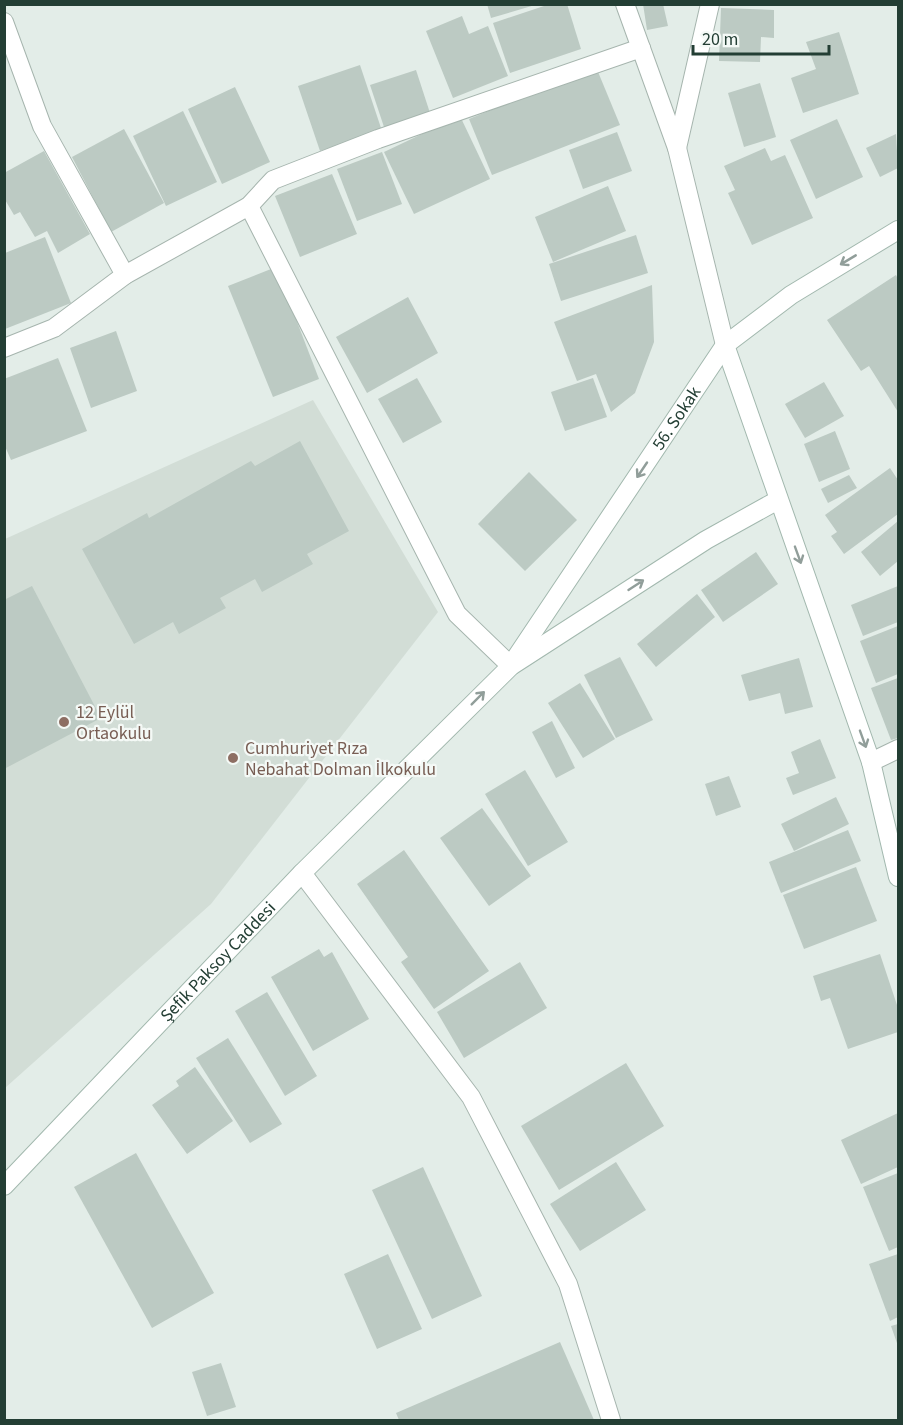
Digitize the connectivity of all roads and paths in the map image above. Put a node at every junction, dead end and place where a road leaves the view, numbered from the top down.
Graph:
1 (625, 4) edge
2 (710, 4) edge
3 (4, 22) edge
4 (641, 48) junction
5 (677, 148) junction
6 (249, 206) junction
7 (898, 230) edge
8 (125, 275) junction
9 (725, 345) junction
10 (4, 348) edge
11 (778, 500) junction
12 (511, 666) junction
13 (898, 749) edge
14 (871, 762) junction
15 (302, 873) junction
16 (898, 877) edge
17 (4, 1186) edge
18 (611, 1420) edge

1 - 4 street
2 - 5 street
3 - 8 street
4 - 5 street
4 - 6 street
5 - 9 street
6 - 8 street
6 - 12 street
7 -> 9 street, 56. Sokak
8 - 10 street
9 - 11 street
9 -> 12 street, 56. Sokak
12 -> 11 street
11 -> 14 street
15 -> 12 street, Şefik Paksoy Caddesi
13 - 14 street
14 - 16 street
15 - 17 street, Şefik Paksoy Caddesi
15 - 18 street

